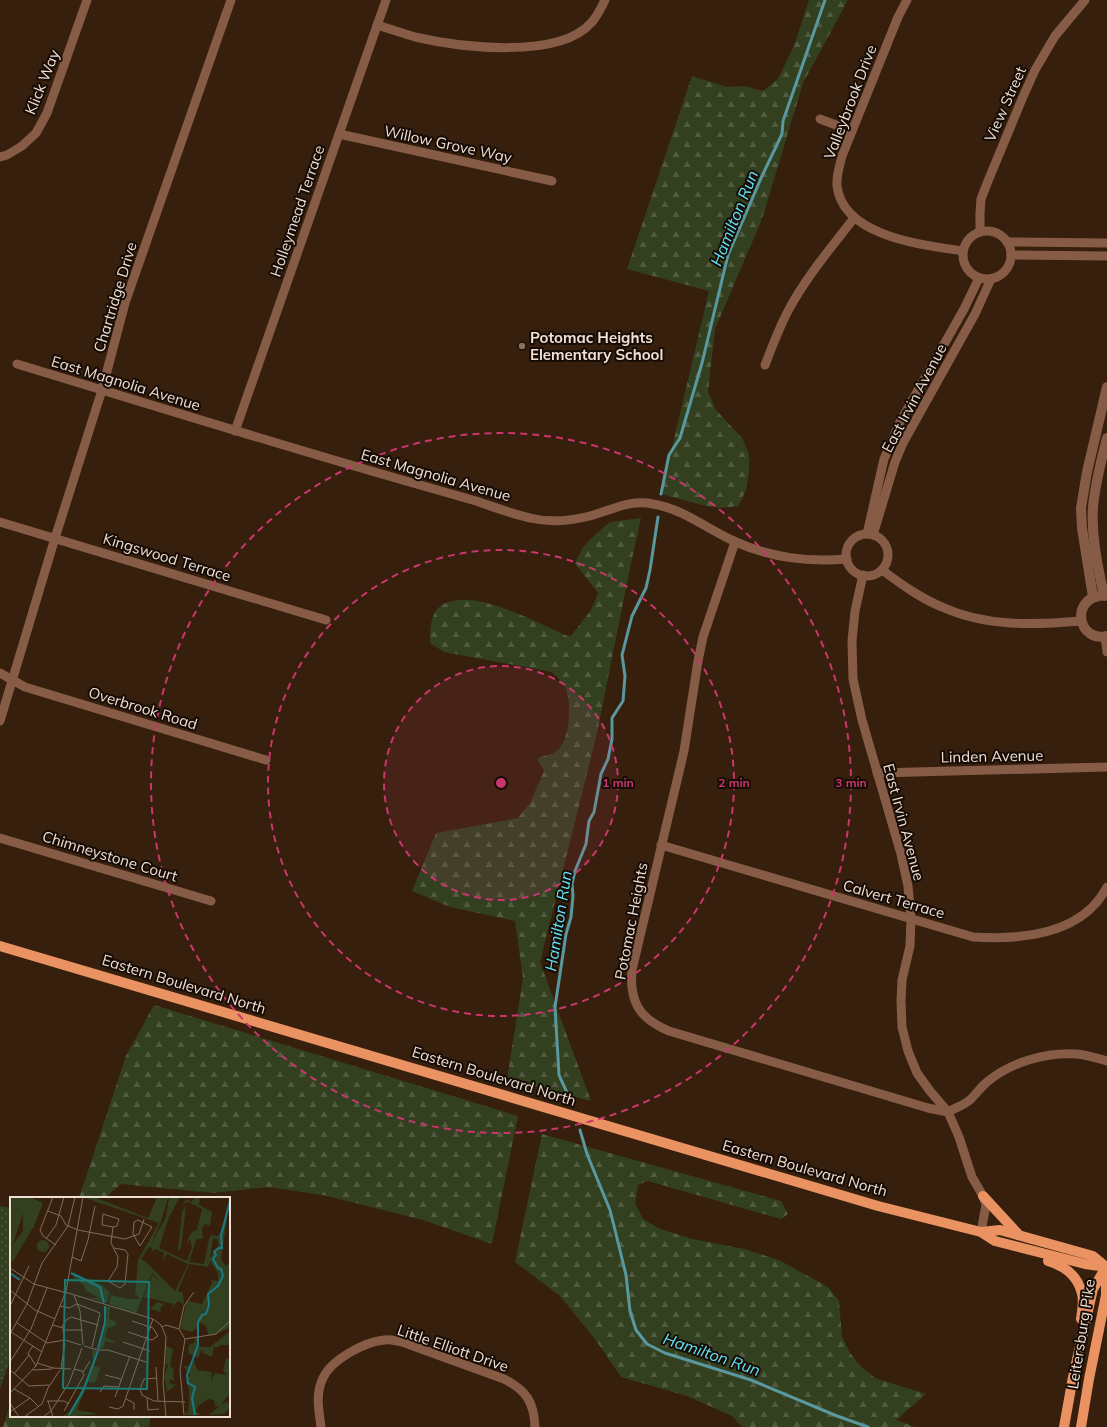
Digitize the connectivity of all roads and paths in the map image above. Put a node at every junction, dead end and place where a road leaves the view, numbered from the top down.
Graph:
1 (87, 0) edge
2 (231, 0) edge
3 (386, 0) edge
4 (605, 0) edge
5 (907, 0) edge
6 (1085, 0) edge
7 (377, 25) junction
8 (820, 119) dead end
9 (852, 131) junction
10 (339, 134) junction
11 (0, 157) edge
12 (552, 181) dead end
13 (854, 218) junction
14 (980, 232) junction
15 (1007, 242) junction
16 (1107, 243) edge
17 (964, 251) junction
18 (1011, 255) junction
19 (1107, 256) edge
20 (979, 278) junction
21 (990, 279) junction
22 (17, 364) dead end
23 (765, 365) dead end
24 (1107, 387) edge
25 (102, 390) junction
26 (235, 431) junction
27 (1107, 438) edge
28 (0, 522) edge
29 (870, 535) junction
30 (55, 538) junction
31 (735, 542) junction
32 (846, 559) junction
33 (882, 570) junction
34 (863, 576) junction
35 (1105, 596) edge
36 (1093, 597) junction
37 (326, 620) dead end
38 (1081, 621) junction
39 (1106, 636) edge
40 (1107, 652) edge
41 (0, 673) edge
42 (12, 681) junction
43 (0, 721) edge
44 (266, 760) dead end
45 (1107, 768) edge
46 (877, 773) junction
47 (0, 838) edge
48 (661, 845) junction
49 (1107, 887) edge
50 (211, 901) dead end
51 (911, 919) junction
52 (0, 946) edge
53 (1107, 1061) edge
54 (948, 1112) junction
55 (983, 1196) junction
56 (981, 1232) junction
57 (1019, 1235) junction
58 (1026, 1249) junction
59 (1107, 1267) edge
60 (1073, 1377) junction
61 (321, 1427) edge
62 (535, 1427) edge
63 (1064, 1427) edge
64 (1081, 1427) edge

1 - 11 street, Klick Way
2 - 25 street, Chartridge Drive
3 - 7 street, Holleymead Terrace
4 - 7 street
5 - 9 street, Valleybrook Drive
6 - 14 street, View Street
7 - 10 street, Holleymead Terrace
8 - 9 street
9 - 13 street, Valleybrook Drive
10 - 12 street, Willow Grove Way
10 - 26 street, Holleymead Terrace
13 - 17 street, Valleybrook Drive
13 - 23 street
14 - 15 street
14 - 17 street
15 - 16 street
15 - 18 street
17 - 20 street
18 - 19 street
18 - 21 street
20 - 21 street
20 - 29 street, East Irvin Avenue
21 - 29 street, East Irvin Avenue
22 - 25 street, East Magnolia Avenue
24 - 36 street
25 - 26 street, East Magnolia Avenue
25 - 30 street, Chartridge Drive
26 - 31 street, East Magnolia Avenue
27 - 35 street
28 - 30 street, Kingswood Terrace
29 - 32 street
29 - 33 street
30 - 37 street, Kingswood Terrace
30 - 42 street, Chartridge Drive
31 - 32 street, East Magnolia Avenue
31 - 48 street, Potomac Heights
32 - 34 street
33 - 34 street
33 - 38 street
34 - 46 street, East Irvin Avenue
35 - 36 street
36 - 38 street
38 - 39 street
39 - 40 street
41 - 42 street, Overbrook Road
42 - 43 street, Chartridge Drive
42 - 44 street, Overbrook Road
45 - 46 street, Linden Avenue
46 - 51 street, East Irvin Avenue
47 - 50 street, Chimneystone Court
48 - 51 street, Calvert Terrace
48 - 54 street, Potomac Heights
49 - 51 street, Calvert Terrace
51 - 54 street, East Irvin Avenue
52 - 56 main road, Eastern Boulevard North
53 - 54 street
54 - 55 street, East Irvin Avenue
55 - 56 street
55 - 57 main road
56 - 57 main road, Eastern Boulevard North
56 - 58 main road, Eastern Boulevard North
57 - 59 main road, Eastern Boulevard North
58 - 59 main road, Eastern Boulevard North
58 - 60 main road
59 - 60 main road, Leitersburg Pike
59 - 64 main road, Leitersburg Pike
60 - 63 main road, Leitersburg Pike
61 - 62 street, Little Elliott Drive

